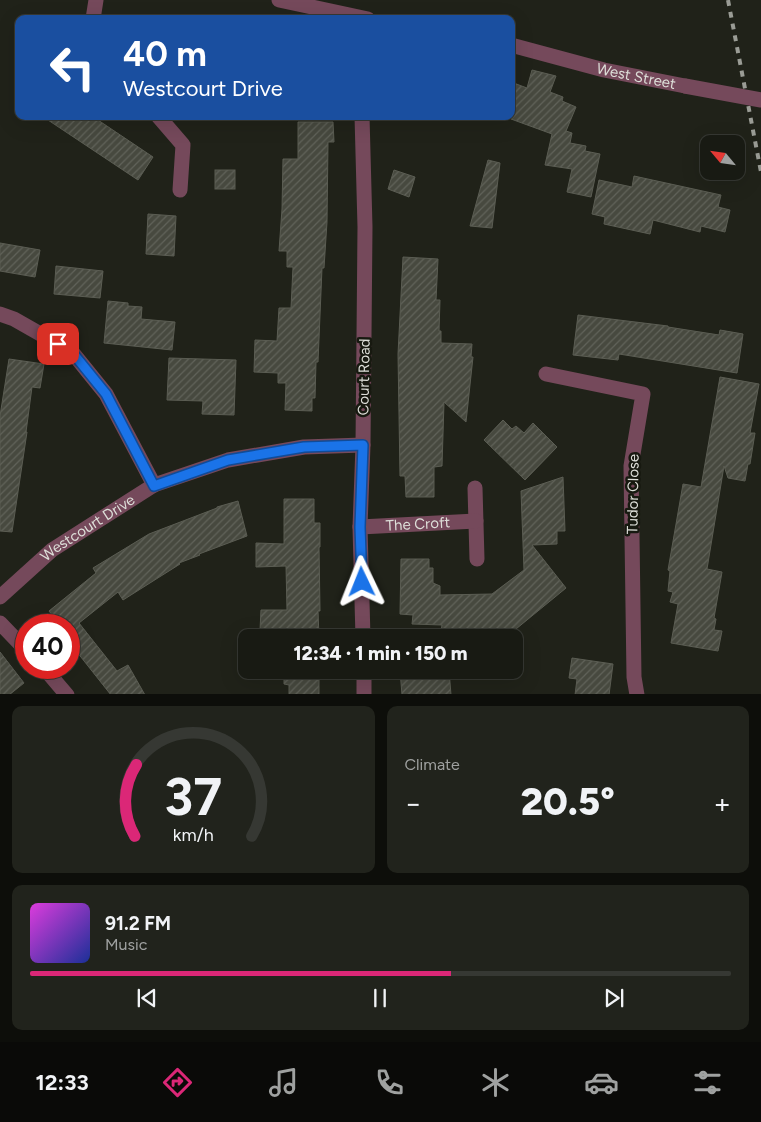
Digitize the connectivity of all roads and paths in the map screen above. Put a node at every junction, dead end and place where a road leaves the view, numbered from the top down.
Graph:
1 (96, 0) edge
2 (279, 0) edge
3 (94, 15) edge
4 (347, 15) edge
5 (515, 47) edge
6 (761, 100) edge
7 (161, 120) edge
8 (362, 120) edge
9 (180, 190) dead end
10 (0, 314) edge
11 (546, 374) dead end
12 (363, 445) junction
13 (154, 486) junction
14 (475, 488) dead end
15 (476, 521) junction
16 (360, 527) junction
17 (477, 559) dead end
18 (0, 597) edge
19 (0, 623) edge
20 (363, 629) edge
21 (15, 639) edge
22 (54, 679) edge
23 (364, 679) edge
24 (67, 694) edge
25 (364, 694) edge
26 (637, 694) edge

1 - 3 street
2 - 4 street
5 - 6 street, West Street, bridge
7 - 9 street
8 - 12 street, Court Road
10 - 13 street
11 - 26 street, Tudor Close
12 - 13 street, Westcourt Drive
12 - 16 street, Court Road
13 - 18 street, Westcourt Drive
14 - 15 street
15 - 16 street, The Croft
15 - 17 street
16 - 20 street, Court Road
19 - 21 street
22 - 24 street
23 - 25 street

